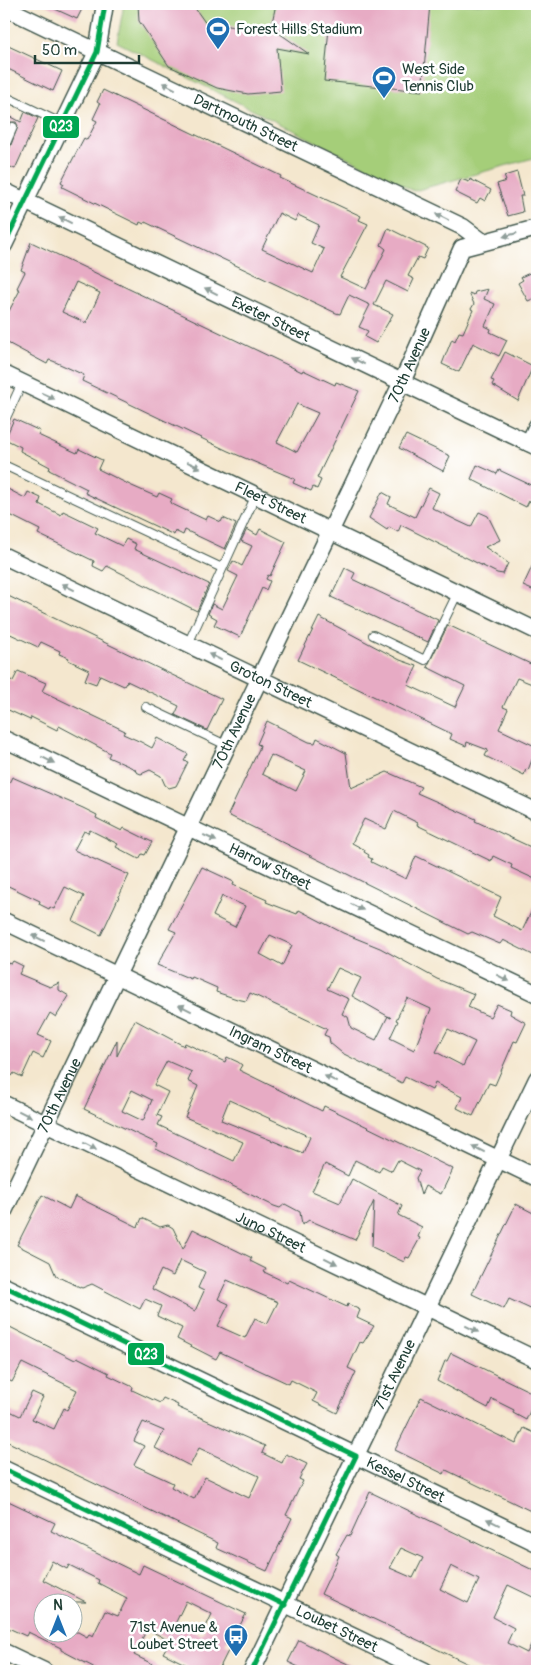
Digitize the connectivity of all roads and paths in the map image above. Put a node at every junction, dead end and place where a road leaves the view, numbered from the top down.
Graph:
1 (105, 4) edge
2 (4, 7) edge
3 (97, 52) junction
4 (4, 96) edge
5 (62, 124) junction
6 (13, 127) dead end
7 (4, 148) edge
8 (4, 191) edge
9 (25, 202) junction
10 (537, 228) edge
11 (483, 242) junction
12 (4, 246) edge
13 (4, 374) edge
14 (402, 382) junction
15 (22, 383) junction
16 (4, 422) edge
17 (537, 426) edge
18 (533, 445) edge
19 (4, 465) edge
20 (256, 495) junction
21 (330, 530) junction
22 (4, 556) edge
23 (222, 568) junction
24 (458, 592) junction
25 (537, 631) edge
26 (373, 635) dead end
27 (188, 644) junction
28 (259, 678) junction
29 (146, 707) dead end
30 (4, 739) edge
31 (226, 745) junction
32 (537, 812) edge
33 (188, 827) junction
34 (4, 921) edge
35 (116, 976) junction
36 (537, 994) edge
37 (537, 1079) edge
38 (4, 1104) edge
39 (46, 1124) junction
40 (499, 1159) junction
41 (537, 1178) edge
42 (4, 1211) edge
43 (4, 1286) edge
44 (428, 1308) junction
45 (537, 1360) edge
46 (356, 1456) junction
47 (4, 1469) edge
48 (537, 1543) edge
49 (285, 1605) junction
50 (4, 1652) edge
51 (44, 1671) edge
52 (252, 1671) edge
53 (425, 1671) edge

1 - 3 street
2 - 3 street, Dartmouth Street
3 - 5 street
11 -> 3 street, Dartmouth Street
4 - 5 lane
5 - 9 street
6 - 7 lane
8 - 9 street, Exeter Street
9 - 12 street
14 -> 9 street, Exeter Street
10 -> 11 street
11 - 14 street, 70th Avenue
13 - 15 street, Fleet Street
14 - 18 street, Exeter Street
14 - 21 street, 70th Avenue
15 - 16 lane
15 -> 20 street, Fleet Street
17 - 18 street
19 - 23 lane
20 - 21 street, Fleet Street
20 - 23 lane
21 - 24 street, Fleet Street
21 - 28 street, 70th Avenue
27 -> 22 street, Groton Street
23 - 27 lane
24 - 25 street, Fleet Street
24 - 26 lane
28 -> 27 street, Groton Street
28 - 31 street, 70th Avenue
28 - 32 street, Groton Street
29 - 31 lane
30 -> 33 street, Harrow Street
31 - 33 street, 70th Avenue
33 - 35 street, 70th Avenue
33 -> 36 street, Harrow Street
35 -> 34 street, Ingram Street
35 - 39 street, 70th Avenue
40 -> 35 street, Ingram Street
37 - 40 street, 71st Avenue
38 -> 39 street, Juno Street
39 - 42 street, 70th Avenue
39 -> 44 street, Juno Street
40 - 41 street, Ingram Street
40 - 44 street, 71st Avenue
43 - 46 street, Kessel Street
44 -> 45 street, Juno Street
44 - 46 street, 71st Avenue
48 -> 46 street, Kessel Street
46 - 49 street, 71st Avenue
47 - 49 street, Loubet Street
49 - 52 street, 71st Avenue
49 - 53 street, Loubet Street
50 - 51 street

